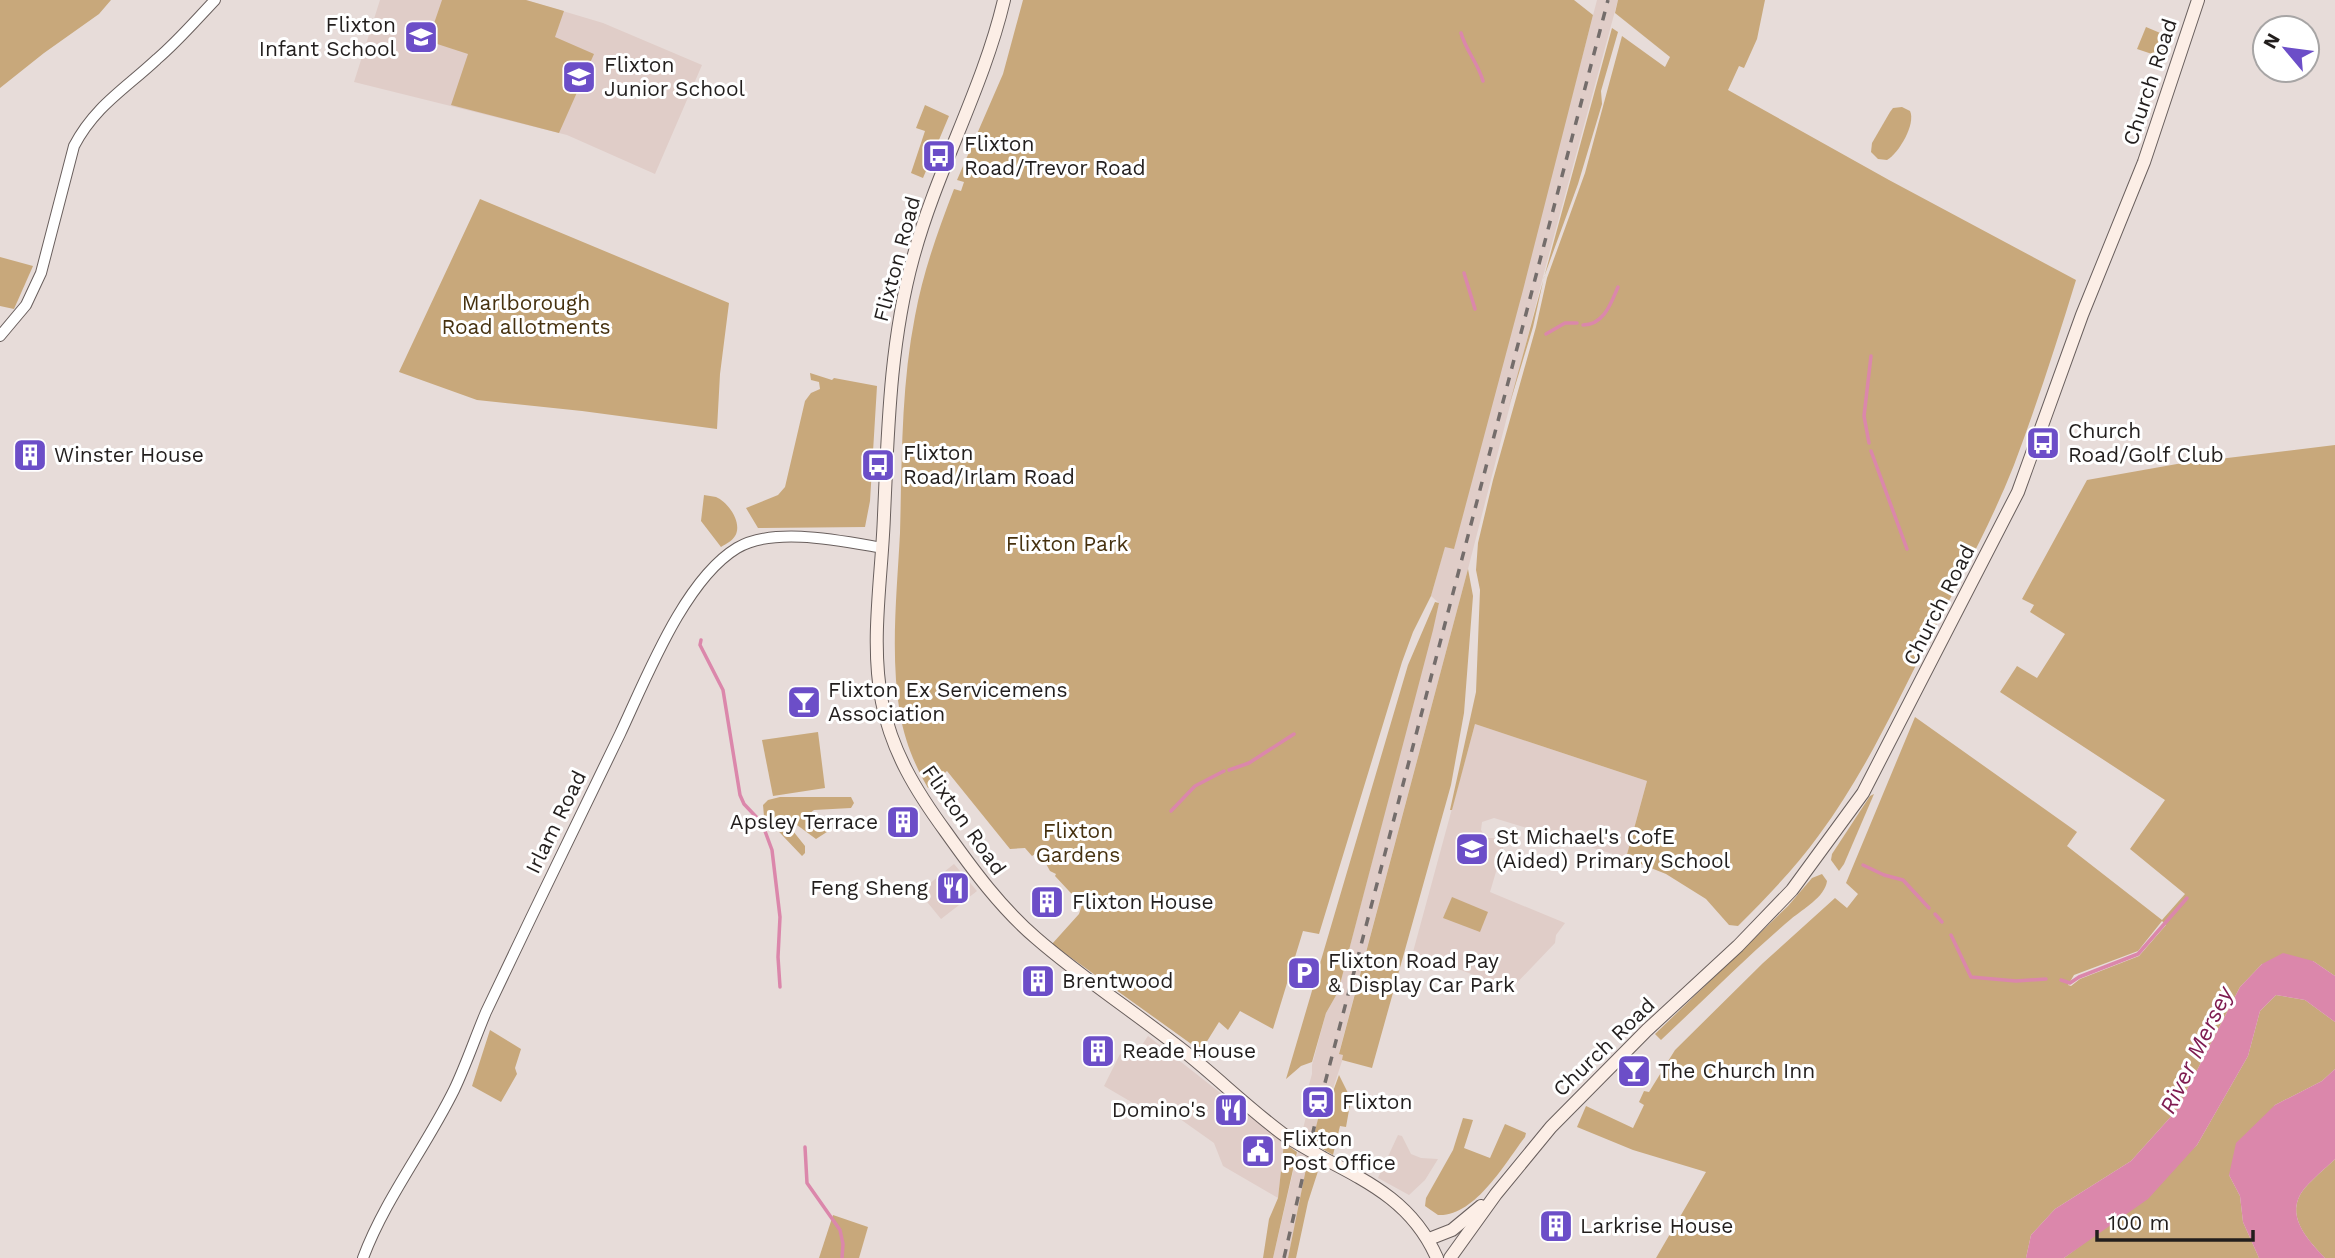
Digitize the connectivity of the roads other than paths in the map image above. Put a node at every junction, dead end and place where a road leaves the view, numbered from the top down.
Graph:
1 (215, 0) edge
2 (1004, 0) edge
3 (2198, 0) edge
4 (0, 336) edge
5 (883, 548) junction
6 (1496, 1194) junction
7 (1429, 1239) junction
8 (363, 1258) edge
9 (1437, 1258) edge
10 (1450, 1258) edge

1 - 4 street
2 - 5 main road, Flixton Road
3 - 6 main road, Church Road
5 - 7 main road, Flixton Road, bridge
5 - 8 street, Irlam Road
6 - 7 main road
6 - 10 main road
7 - 9 main road, Flixton Road

